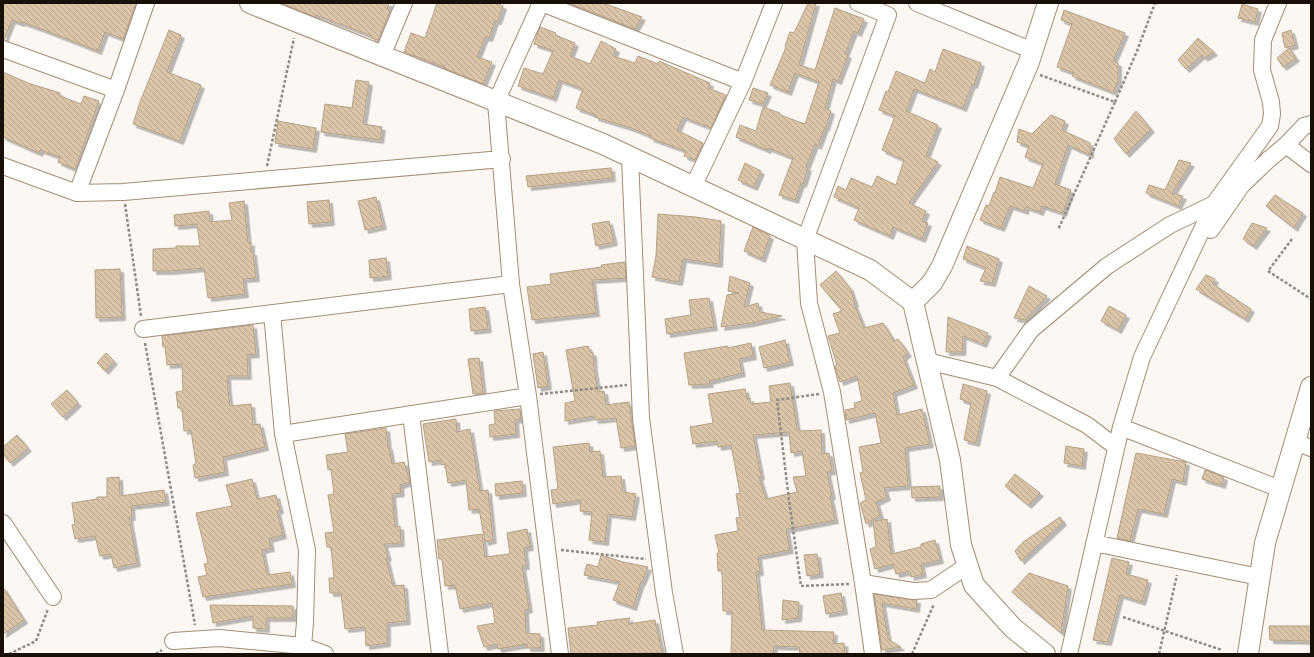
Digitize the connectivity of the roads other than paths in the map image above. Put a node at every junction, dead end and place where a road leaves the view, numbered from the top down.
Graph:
1 (146, 3) edge
2 (250, 3) edge
3 (404, 3) edge
4 (542, 3) edge
5 (774, 3) edge
6 (858, 3) edge
7 (917, 3) edge
8 (1048, 3) edge
9 (1278, 3) edge
10 (271, 7) edge
11 (890, 9) edge
12 (3, 49) edge
13 (1033, 51) junction
14 (382, 56) junction
15 (743, 82) junction
16 (116, 90) junction
17 (496, 102) junction
18 (1311, 124) edge
19 (1286, 145) junction
20 (630, 157) junction
21 (502, 160) junction
22 (1311, 164) edge
23 (3, 166) edge
24 (693, 187) junction
25 (77, 193) junction
26 (1214, 204) junction
27 (805, 240) junction
28 (1185, 267) junction
29 (511, 284) junction
30 (913, 302) junction
31 (272, 313) junction
32 (143, 329) road end
33 (927, 361) junction
34 (997, 378) junction
35 (1311, 388) edge
36 (528, 396) junction
37 (411, 414) junction
38 (1121, 427) junction
39 (283, 434) junction
40 (1303, 445) edge
41 (1116, 447) junction
42 (1280, 490) junction
43 (3, 523) edge
44 (1094, 543) junction
45 (968, 565) junction
46 (1259, 577) junction
47 (863, 583) junction
48 (53, 597) road end
49 (173, 642) dead end
50 (303, 646) junction
51 (325, 654) edge
52 (440, 654) edge
53 (560, 654) edge
54 (675, 654) edge
55 (872, 654) edge
56 (1045, 654) edge
57 (1069, 654) edge
58 (1248, 654) edge

1 - 16 street
2 - 10 street
3 - 14 street
4 - 15 street
4 - 17 street
5 - 15 street
6 - 11 street
7 - 13 street
8 - 13 street
9 - 26 street
10 - 14 street
11 - 27 street
12 - 16 street
13 - 30 street
14 - 17 street
15 - 24 street
16 - 25 street
17 - 20 street
17 - 21 street
18 - 19 street
19 - 22 street
19 - 28 street
20 - 24 street
20 - 54 street
21 - 25 street
21 - 29 street
23 - 25 street
24 - 27 street
26 - 28 street
26 - 34 street
27 - 30 street
27 - 47 street
28 - 38 street
29 - 31 street
29 - 36 street
30 - 33 street
31 - 32 street
31 - 39 street
33 - 34 street
33 - 45 street
34 - 41 street
35 - 40 street
36 - 37 street
36 - 53 street
37 - 39 street
37 - 52 street
38 - 41 street
38 - 42 street
39 - 50 street
40 - 42 street
41 - 44 street
42 - 46 street
43 - 48 street
44 - 46 street
44 - 57 street
45 - 47 street
45 - 56 street
46 - 58 street
47 - 55 street
49 - 50 street
50 - 51 street

